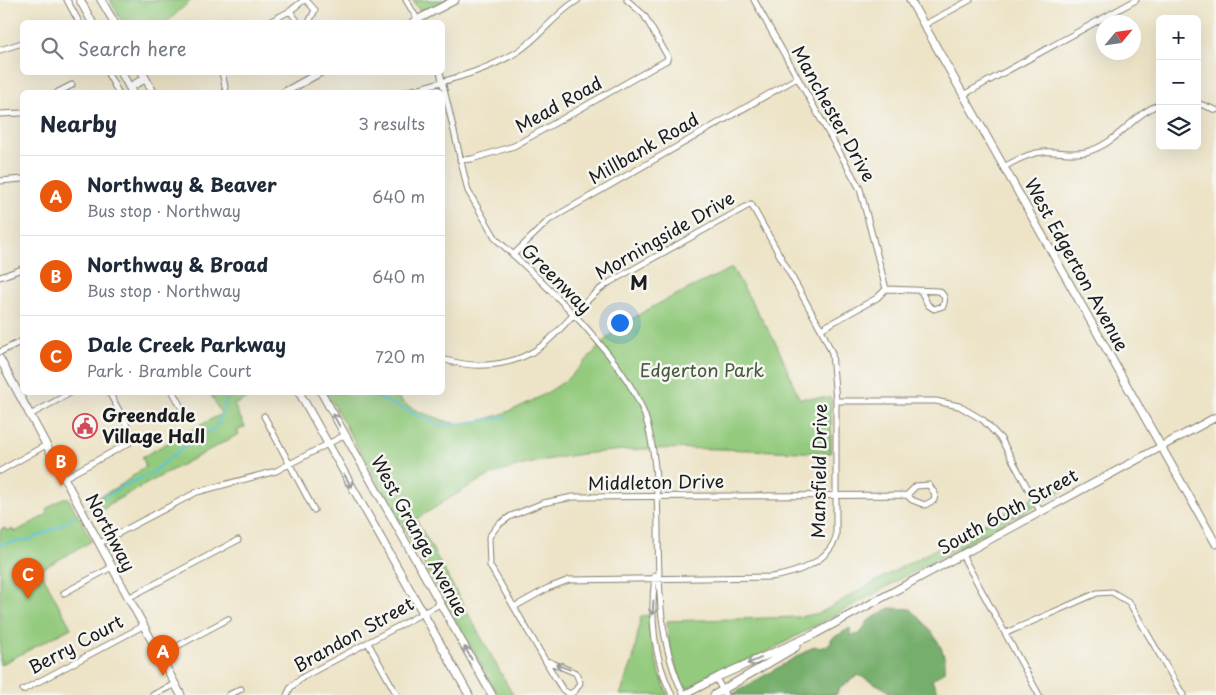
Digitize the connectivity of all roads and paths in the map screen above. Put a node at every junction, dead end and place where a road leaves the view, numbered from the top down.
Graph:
1 (67, 0) edge
2 (80, 0) edge
3 (101, 0) edge
4 (305, 0) edge
5 (406, 0) edge
6 (455, 0) edge
7 (578, 0) edge
8 (627, 0) edge
9 (754, 0) edge
10 (910, 0) edge
11 (970, 0) edge
12 (1136, 0) edge
13 (290, 12) junction
14 (78, 20) edge
15 (91, 20) edge
16 (113, 20) edge
17 (273, 20) edge
18 (296, 20) edge
19 (310, 20) edge
20 (416, 20) edge
21 (420, 20) edge
22 (924, 25) junction
23 (20, 44) edge
24 (0, 50) edge
25 (109, 75) edge
26 (123, 75) edge
27 (223, 75) edge
28 (315, 75) edge
29 (441, 75) edge
30 (143, 76) edge
31 (797, 78) junction
32 (443, 81) junction
33 (72, 85) dead end
34 (62, 90) edge
35 (118, 90) edge
36 (131, 90) edge
37 (152, 90) edge
38 (226, 90) edge
39 (288, 90) edge
40 (412, 90) edge
41 (445, 90) edge
42 (445, 90) edge
43 (963, 95) junction
44 (1201, 104) edge
45 (1158, 105) edge
46 (1216, 110) edge
47 (20, 112) edge
48 (0, 114) edge
49 (460, 160) junction
50 (1004, 167) junction
51 (20, 179) edge
52 (0, 181) edge
53 (751, 204) joint
54 (513, 255) junction
55 (20, 270) edge
56 (0, 277) edge
57 (886, 289) junction
58 (920, 291) junction
59 (573, 315) junction
60 (821, 329) junction
61 (20, 341) edge
62 (0, 352) edge
63 (0, 359) edge
64 (445, 360) edge
65 (67, 395) edge
66 (110, 395) edge
67 (175, 395) edge
68 (301, 395) edge
69 (323, 395) edge
70 (836, 401) junction
71 (184, 413) dead end
72 (30, 415) junction
73 (264, 416) dead end
74 (1216, 417) edge
75 (345, 435) junction
76 (328, 444) junction
77 (46, 446) junction
78 (1161, 446) junction
79 (290, 464) junction
80 (0, 471) edge
81 (64, 478) junction
82 (836, 494) junction
83 (907, 495) junction
84 (656, 496) junction
85 (314, 510) dead end
86 (1040, 511) junction
87 (238, 540) dead end
88 (100, 543) junction
89 (1216, 544) edge
90 (962, 555) junction
91 (112, 567) junction
92 (657, 578) junction
93 (64, 593) dead end
94 (128, 598) junction
95 (440, 604) junction
96 (514, 606) junction
97 (422, 612) junction
98 (228, 619) dead end
99 (143, 626) junction
100 (1006, 632) junction
101 (815, 634) junction
102 (368, 643) junction
103 (159, 656) junction
104 (545, 660) junction
105 (716, 678) junction
106 (175, 684) junction
107 (241, 689) dead end
108 (23, 690) dead end
109 (724, 693) edge
110 (153, 695) edge
111 (181, 695) edge
112 (229, 695) edge
113 (287, 695) edge
114 (397, 695) edge
115 (469, 695) edge
116 (492, 695) edge
117 (672, 695) edge
118 (684, 695) edge
119 (714, 695) edge
120 (1039, 695) edge
121 (1183, 695) edge

1 - 14 street
2 - 15 street
3 - 16 street
4 - 13 street
4 - 19 street
5 - 20 street
6 - 21 street
7 - 32 street
8 - 49 street, Mead Road
9 - 31 street, Manchester Drive
10 - 22 street, West Edgerton Avenue
11 - 22 street
12 - 43 street
13 - 17 street
13 - 18 street
22 - 43 street, West Edgerton Avenue
23 - 24 street
25 - 35 street
26 - 36 street
27 - 38 street
28 - 39 street
29 - 32 street, Greenway
30 - 36 street
30 - 37 street
31 - 54 street, Millbank Road
31 - 57 street, Manchester Drive
32 - 40 street
32 - 42 street, Greenway
33 - 34 street
41 - 49 street, Greenway
43 - 50 street, West Edgerton Avenue
44 - 46 street
45 - 50 street
47 - 48 street
49 - 54 street, Greenway
50 - 78 street, West Edgerton Avenue
51 - 52 street
53 - 59 street, Morningside Drive
53 - 60 street, Mansfield Drive
54 - 59 street, Greenway
55 - 56 street
57 - 58 street
57 - 60 street
58 - 58 street
59 - 64 street, Morningside Drive
59 - 84 street, Greenway
60 - 70 street, Mansfield Drive
61 - 62 street
63 - 72 street, Northway
65 - 72 street
66 - 81 street
67 - 71 street
68 - 76 street, West Grange Avenue
75 -> 69 street, West Grange Avenue
70 - 82 street, Mansfield Drive
70 - 86 street
72 - 77 street, Northway
73 - 79 street
74 - 78 street, South 60th Street
75 - 76 street
75 - 95 street, West Grange Avenue
76 - 79 street
76 -> 97 street, West Grange Avenue
77 - 80 street
77 - 81 street, Northway
78 - 86 street, South 60th Street
78 - 89 street, West Edgerton Avenue
79 - 85 street
79 - 88 street
81 - 88 street, Northway
82 - 83 street, Middleton Drive
82 - 84 street, Middleton Drive
82 - 92 street, Mansfield Drive
83 - 83 street
84 - 92 street, Greenway
84 - 96 street, Middleton Drive
86 - 90 street, South 60th Street
87 - 94 street
88 - 91 street, Northway
90 - 100 street
90 - 101 street, South 60th Street
91 - 93 street
91 - 94 street, Northway
92 - 96 street, Mansfield Drive
92 -> 117 street, Greenway
92 - 118 street, Greenway
94 - 99 street, Northway
95 - 97 street, Brandon Street
116 -> 95 street, West Grange Avenue
96 - 104 street
97 - 102 street, Brandon Street
97 - 115 street, West Grange Avenue
98 - 103 street
99 - 103 street, Northway
99 - 108 street, Berry Court
100 - 120 street
100 - 121 street
101 -> 105 street, South 60th Street
101 - 109 street, South 60th Street
102 - 113 street, Brandon Street
102 - 114 street
103 - 106 street, Northway
104 -> 104 street
105 - 109 street
105 - 118 street, South 60th Street
106 - 110 street
106 - 111 street, Northway
107 - 112 street
109 - 119 street, South 60th Street

